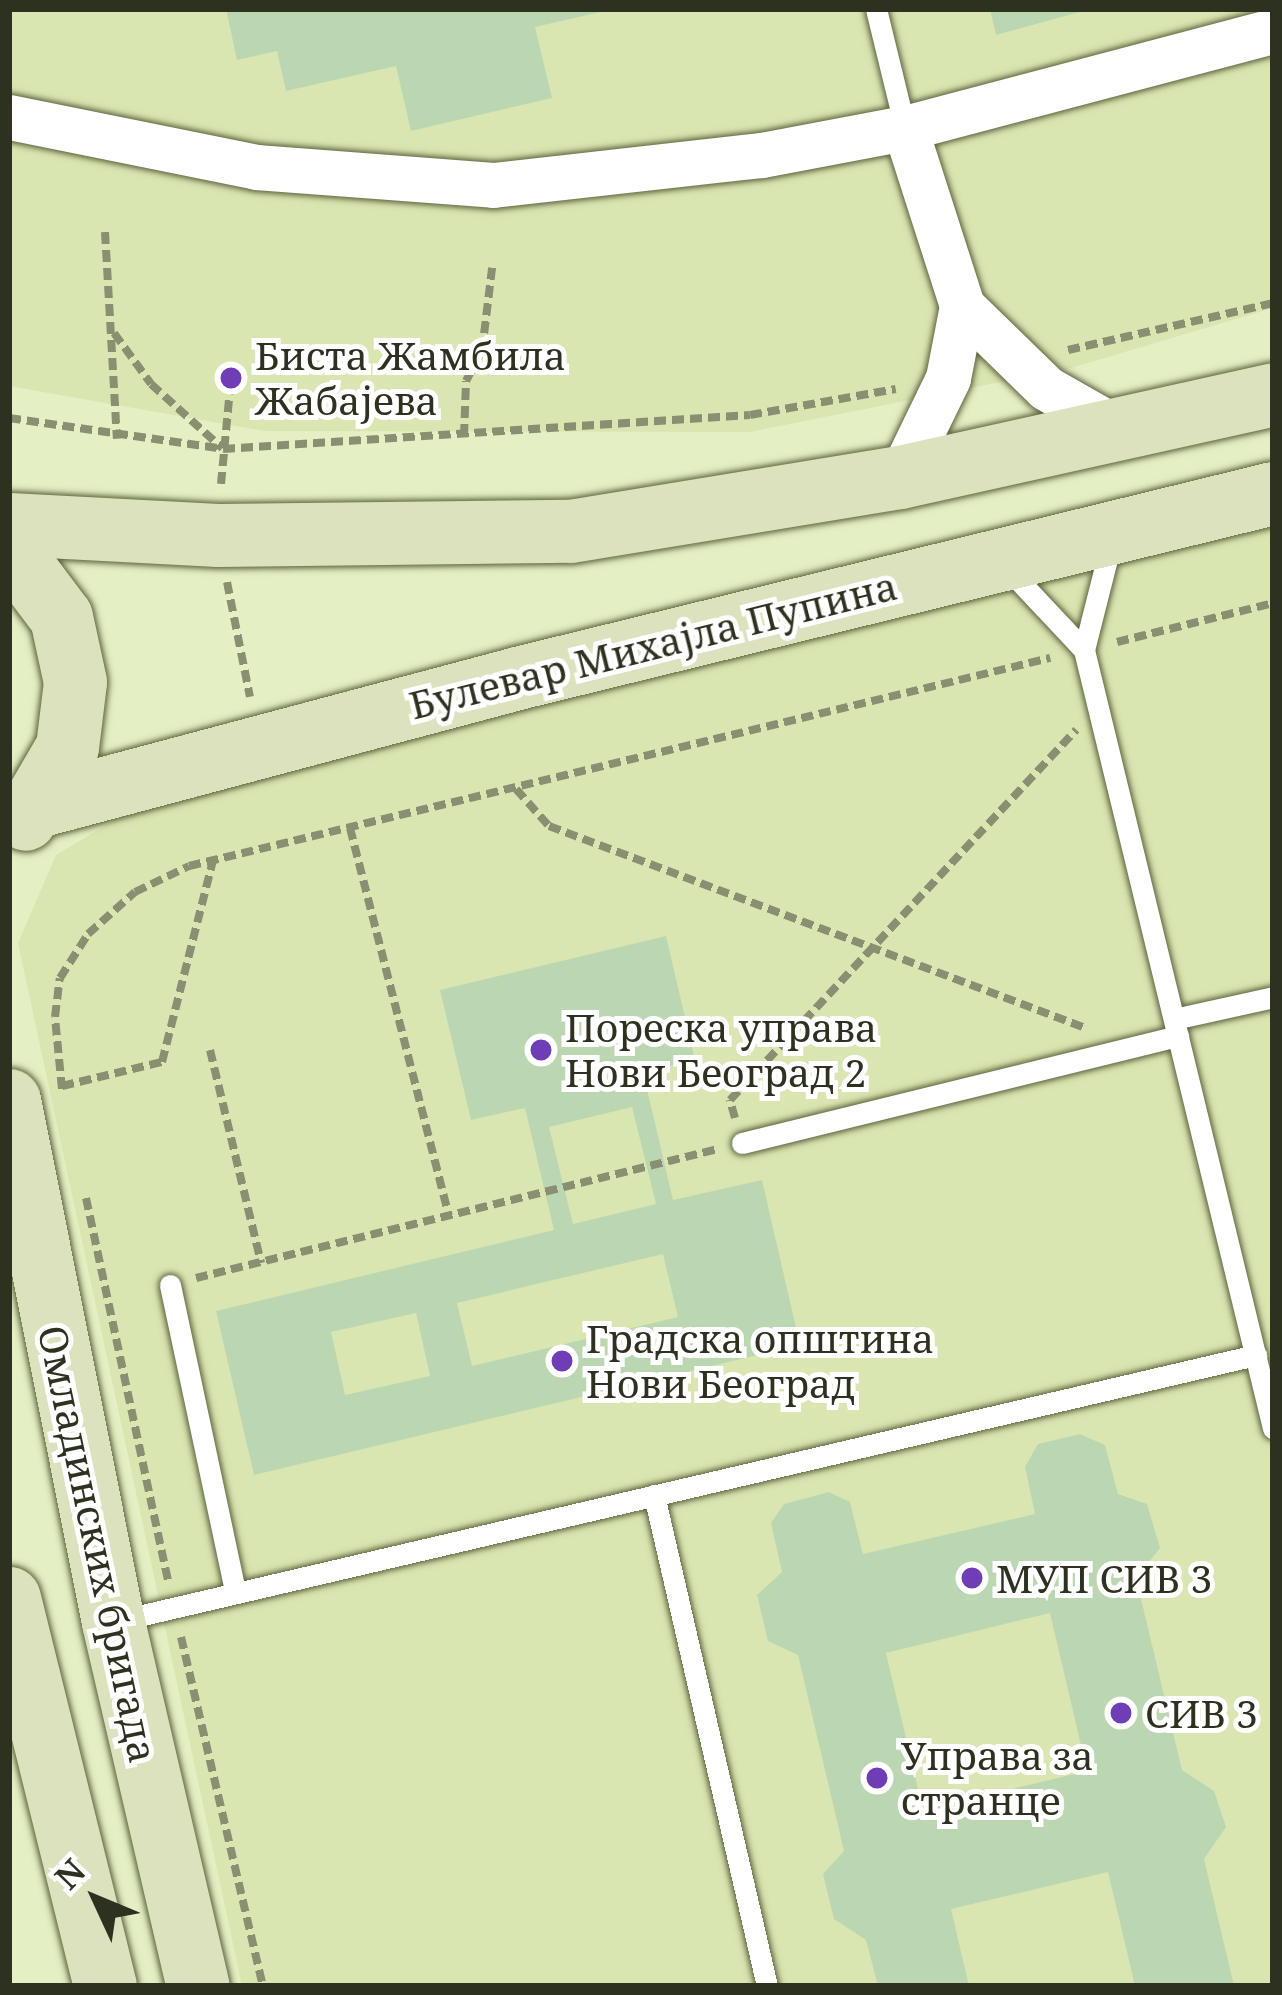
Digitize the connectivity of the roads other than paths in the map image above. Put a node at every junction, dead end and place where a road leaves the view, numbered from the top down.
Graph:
1 (876, 9) edge
2 (1273, 31) edge
3 (9, 117) edge
4 (905, 128) junction
5 (962, 307) junction
6 (1273, 394) edge
7 (1118, 429) junction
8 (900, 478) junction
9 (1273, 493) edge
10 (9, 524) edge
11 (1115, 531) junction
12 (9, 548) edge
13 (999, 560) junction
14 (1084, 650) junction
15 (23, 821) edge
16 (1273, 997) edge
17 (1176, 1028) junction
18 (46, 1098) edge
19 (742, 1144) road end
20 (170, 1285) road end
21 (1256, 1355) junction
22 (1273, 1428) edge
23 (654, 1495) junction
24 (235, 1592) junction
25 (9, 1598) edge
26 (112, 1622) junction
27 (105, 1986) edge
28 (198, 1986) edge
29 (767, 1986) edge

1 - 4 lane
2 - 4 street
3 - 4 street
4 - 5 street
5 - 7 street
5 - 8 street
6 - 7 main road
7 - 8 main road
8 - 10 main road
9 - 11 main road, Булевар Михајла Пупина
11 - 13 main road, Булевар Михајла Пупина
11 - 14 lane
12 - 15 main road
13 - 14 lane
13 - 15 main road, Булевар Михајла Пупина
14 - 17 lane
16 - 17 lane
17 - 19 lane
17 - 21 lane
18 - 26 main road, Омладинских бригада
20 - 24 lane
21 - 22 lane
21 - 23 lane
23 - 24 lane
23 - 29 lane
24 - 26 lane
25 - 27 main road
26 - 28 main road, Омладинских бригада

